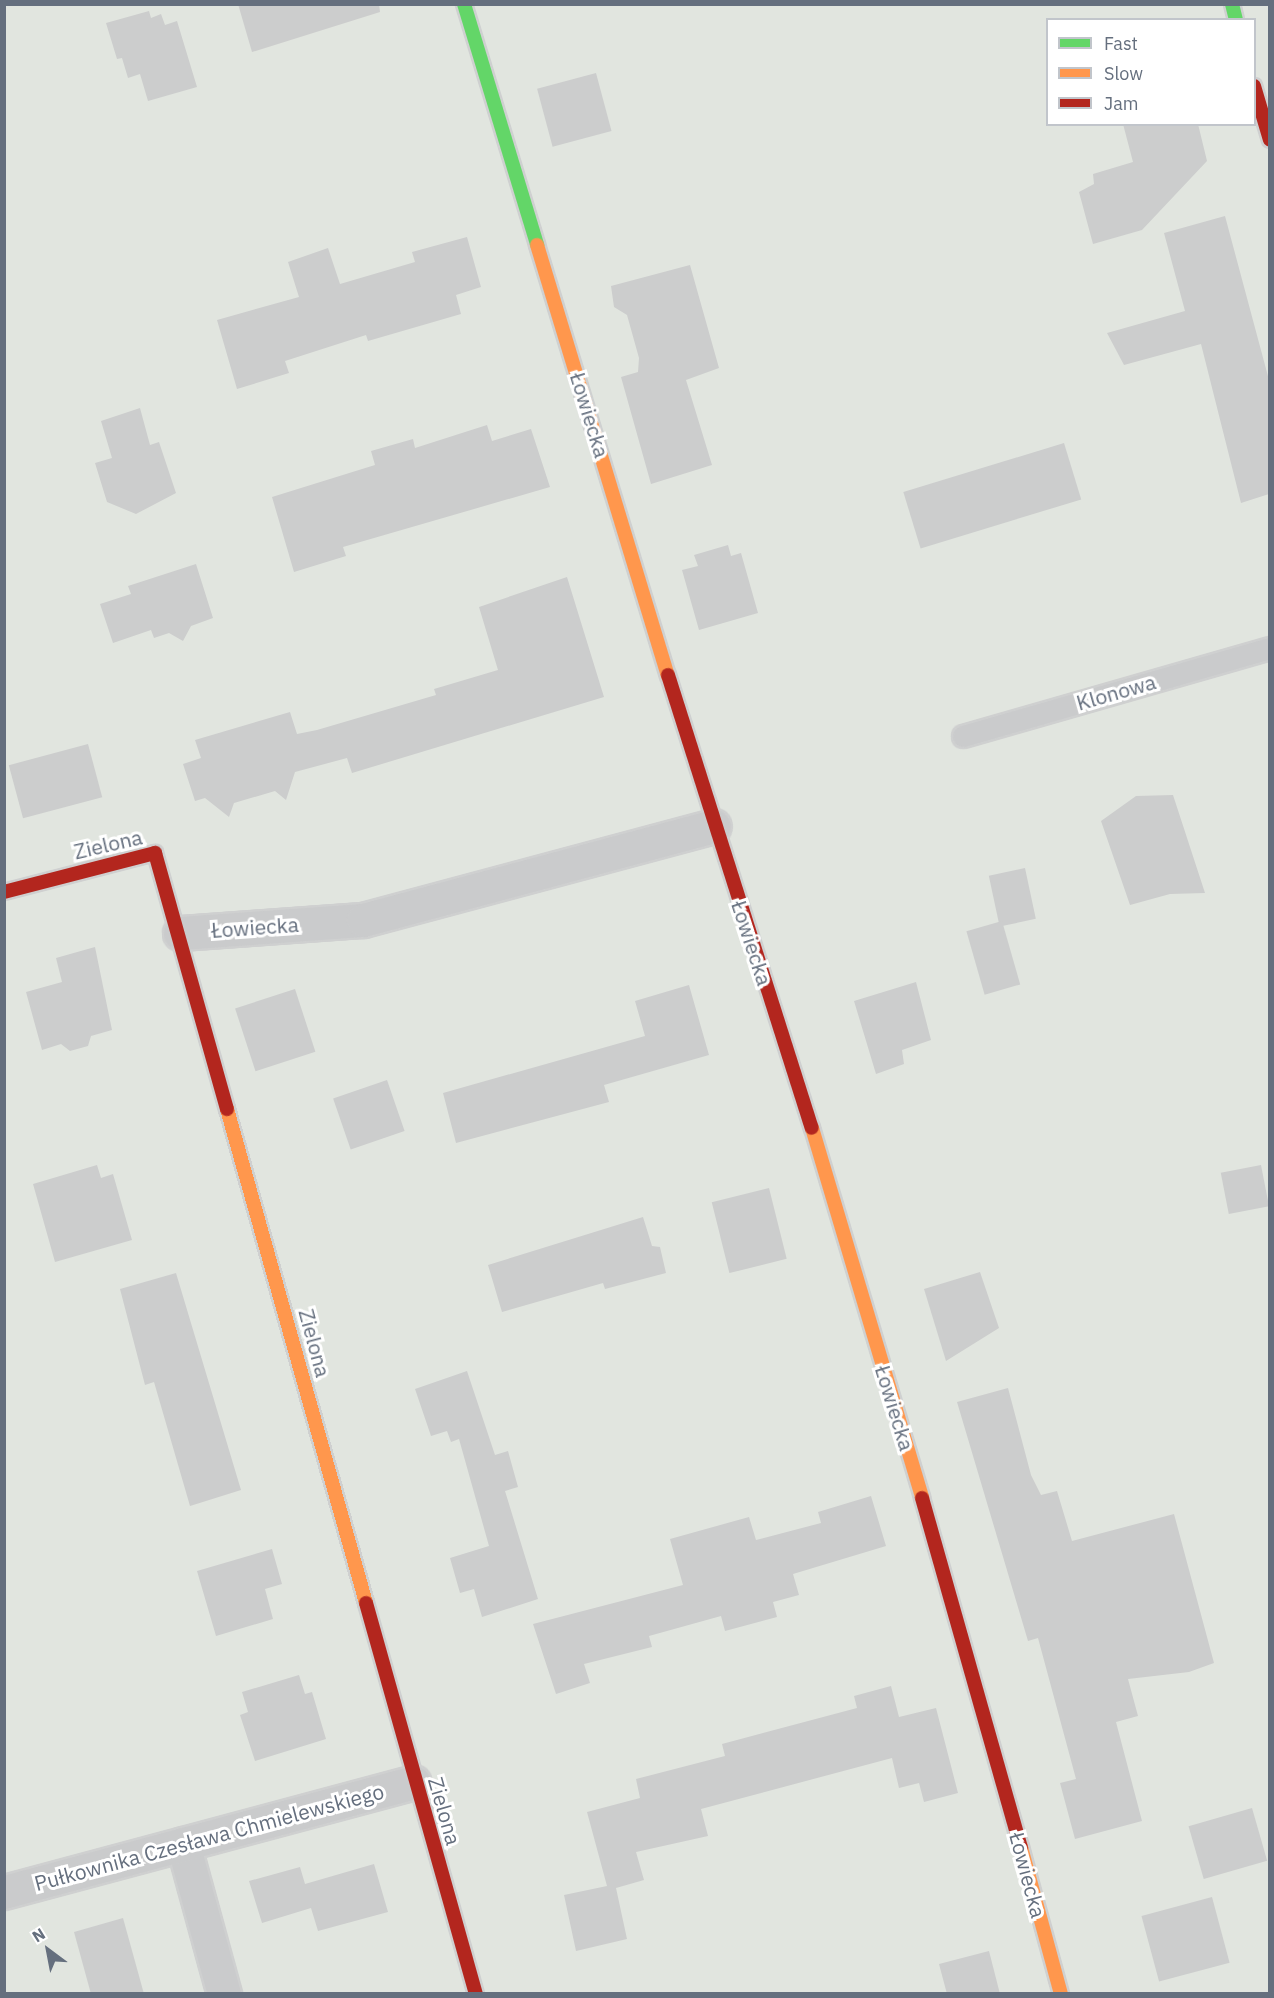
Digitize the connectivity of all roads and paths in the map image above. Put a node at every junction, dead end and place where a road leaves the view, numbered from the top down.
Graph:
1 (464, 4) edge
2 (1256, 93) edge
3 (1269, 140) edge
4 (1269, 648) edge
5 (963, 736) dead end
6 (714, 826) junction
7 (4, 892) edge
8 (180, 933) junction
9 (414, 1782) junction
10 (183, 1844) junction
11 (4, 1892) edge
12 (224, 1994) edge
13 (476, 1994) edge
14 (1061, 1994) edge

1 - 6 street, Łowiecka
2 - 3 street
4 - 5 lane, Klonowa
6 - 8 street, Łowiecka
6 - 14 street, Łowiecka
7 - 8 street, Zielona
8 - 9 street, Zielona
9 - 10 street, Pułkownika Czesława Chmielewskiego
9 - 13 street, Zielona
10 - 11 street, Pułkownika Czesława Chmielewskiego
10 - 12 street

